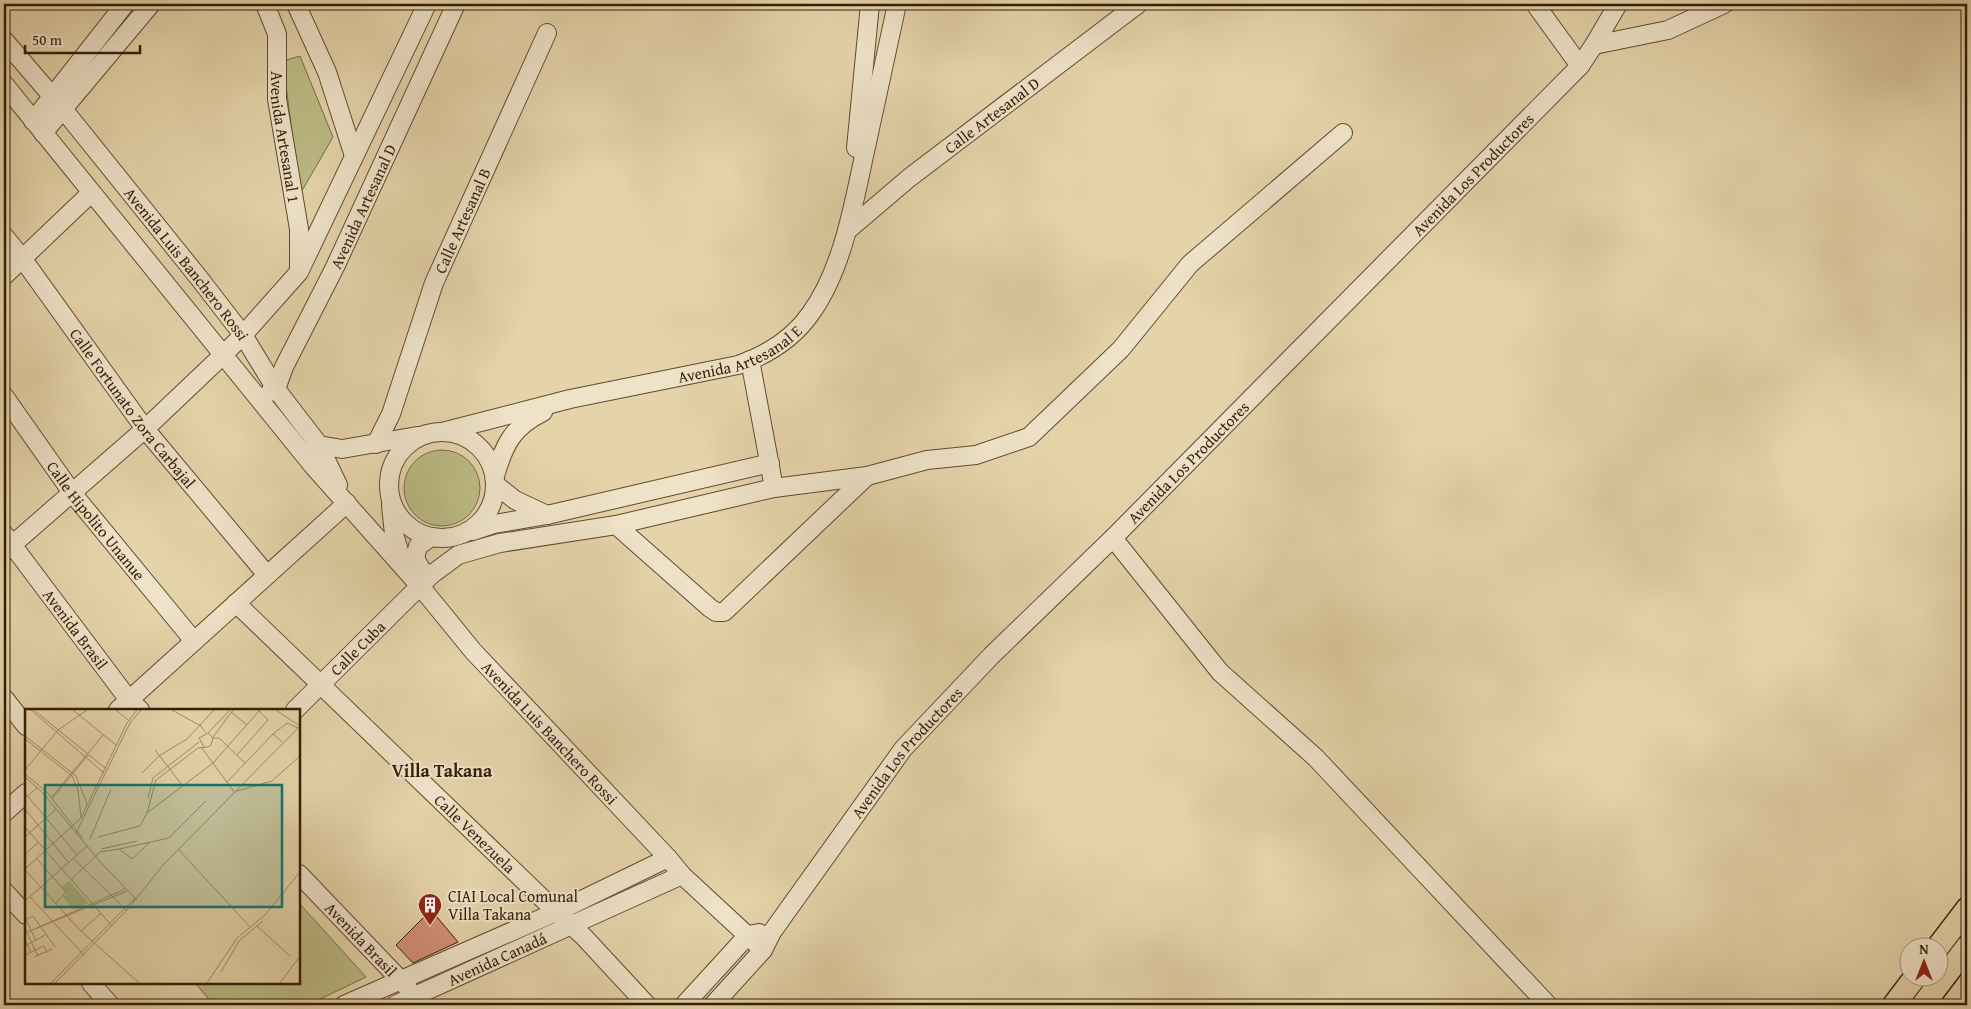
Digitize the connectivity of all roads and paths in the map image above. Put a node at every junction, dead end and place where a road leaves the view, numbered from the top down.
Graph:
1 (125, 4) edge
2 (151, 4) edge
3 (265, 4) edge
4 (296, 4) edge
5 (427, 4) edge
6 (456, 4) edge
7 (870, 4) edge
8 (897, 4) edge
9 (1138, 4) edge
10 (1535, 4) edge
11 (1618, 4) edge
12 (1724, 4) edge
13 (547, 33) dead end
14 (4, 40) edge
15 (1594, 45) junction
16 (1580, 66) junction
17 (4, 84) edge
18 (51, 96) junction
19 (63, 109) junction
20 (38, 127) junction
21 (1343, 133) dead end
22 (354, 156) junction
23 (92, 193) junction
24 (848, 230) junction
25 (4, 236) edge
26 (22, 258) junction
27 (299, 272) junction
28 (4, 276) edge
29 (243, 336) junction
30 (223, 355) junction
31 (750, 360) junction
32 (276, 389) junction
33 (4, 396) edge
34 (258, 397) junction
35 (570, 398) junction
36 (390, 414) junction
37 (145, 429) junction
38 (433, 433) junction
39 (400, 439) junction
40 (376, 444) junction
41 (319, 445) junction
42 (303, 454) junction
43 (770, 463) junction
44 (867, 476) junction
45 (496, 480) junction
46 (774, 488) junction
47 (73, 494) junction
48 (390, 496) junction
49 (347, 503) junction
50 (547, 514) junction
51 (362, 519) junction
52 (616, 525) junction
53 (465, 533) junction
54 (394, 534) junction
55 (428, 536) junction
56 (1113, 538) junction
57 (7, 544) edge
58 (410, 563) junction
59 (267, 575) junction
60 (425, 580) junction
61 (236, 603) junction
62 (194, 641) junction
63 (320, 683) junction
64 (4, 698) edge
65 (129, 707) edge
66 (296, 709) edge
67 (25, 725) edge
68 (25, 794) edge
69 (4, 813) edge
70 (668, 858) junction
71 (300, 875) edge
72 (682, 875) junction
73 (4, 891) edge
74 (1967, 909) edge
75 (556, 911) junction
76 (25, 914) edge
77 (572, 926) junction
78 (772, 932) junction
79 (748, 935) junction
80 (1946, 936) edge
81 (1967, 947) edge
82 (763, 950) junction
83 (401, 981) junction
84 (92, 984) edge
85 (1908, 986) edge
86 (419, 1001) edge
87 (110, 1005) edge
88 (344, 1005) edge
89 (395, 1005) edge
90 (647, 1005) edge
91 (684, 1005) edge
92 (713, 1005) edge
93 (1548, 1005) edge
94 (1894, 1005) edge
95 (1923, 1005) edge

1 - 18 street
2 - 19 street
3 - 27 street, Avenida Artesanal 1
4 - 22 street
5 - 22 street, Avenida Artesanal D
6 - 32 street, Avenida Artesanal D
7 - 24 street, Avenida Artesanal E
8 - 24 street, Avenida Artesanal E
9 - 24 street, Calle Artesanal D
10 - 16 street
11 - 15 street, Avenida Los Productores
12 - 15 street
13 - 36 street, Calle Artesanal B
14 - 18 street, Avenida Luis Banchero Rossi
15 - 16 street, Avenida Los Productores
16 - 56 street, Avenida Los Productores
17 - 20 street, Avenida Luis Banchero Rossi
18 - 19 street, Avenida Luis Banchero Rossi
18 - 20 street
19 - 20 street
19 - 29 street, Avenida Luis Banchero Rossi
20 - 23 street, Avenida Luis Banchero Rossi
21 - 44 street, Calle Cuba
22 - 27 street, Avenida Artesanal D
23 - 26 street
23 - 30 street, Avenida Luis Banchero Rossi
24 - 31 street, Avenida Artesanal E
25 - 26 street, Calle Fortunato Zora Carbajal
26 - 28 street
26 - 37 street, Calle Fortunato Zora Carbajal
27 - 29 street, Avenida Artesanal D
29 - 30 street, Avenida Artesanal D
29 - 32 street, Avenida Luis Banchero Rossi
30 - 34 street, Avenida Luis Banchero Rossi
30 - 37 street, Avenida Artesanal D
31 - 35 street, Avenida Artesanal E
31 - 43 street
32 - 34 street
32 - 41 street, Avenida Luis Banchero Rossi
33 - 47 street, Calle Hipolito Unanue
34 - 42 street, Avenida Luis Banchero Rossi
35 - 38 street
35 - 45 street
36 - 39 street
36 - 40 street, Calle Artesanal B
37 - 47 street, Avenida Artesanal D
37 - 59 street, Calle Fortunato Zora Carbajal
38 - 39 street
38 - 45 street
38 - 48 street
39 - 40 street
40 - 41 street
41 - 42 street
41 - 49 street, Avenida Luis Banchero Rossi
42 - 49 street, Avenida Luis Banchero Rossi
43 - 46 street
43 - 50 street
44 - 46 street, Calle Cuba
44 - 52 street
45 - 50 street
45 - 53 street
46 - 52 street, Calle Cuba
47 - 57 street, Avenida Artesanal D
47 - 62 street, Calle Hipolito Unanue
48 - 54 street
48 - 55 street
49 - 51 street, Avenida Luis Banchero Rossi
49 - 59 street
50 - 53 street
51 - 54 street
51 - 58 street, Avenida Luis Banchero Rossi
52 - 60 street, Calle Cuba
53 - 55 street
54 - 55 street
54 - 58 street
55 - 58 street
56 - 78 street, Avenida Los Productores
56 - 93 street
57 - 65 street, Avenida Brasil
58 - 60 street, Avenida Luis Banchero Rossi
59 - 61 street
60 - 63 street, Calle Cuba
60 - 70 street, Avenida Luis Banchero Rossi
61 - 62 street
61 - 63 street, Calle Venezuela
62 - 65 street
63 - 66 street, Calle Cuba
63 - 75 street, Calle Venezuela
64 - 67 street
68 - 69 street
70 - 72 street, Avenida Luis Banchero Rossi
70 - 75 street, Avenida Canadá
71 - 83 street, Avenida Brasil
72 - 77 street, Avenida Canadá
72 - 79 street, Avenida Luis Banchero Rossi
73 - 76 street
74 - 80 main road
75 - 77 street, Calle Venezuela
75 - 83 street, Avenida Canadá
77 - 86 street, Avenida Canadá
77 - 90 street, Calle Venezuela
78 - 79 street
78 - 82 street, Avenida Los Productores
79 - 82 street, Avenida Luis Banchero Rossi
79 - 91 street
81 - 95 main road
82 - 92 street, Avenida Los Productores
83 - 86 street, Avenida Brasil
83 - 88 street, Avenida Canadá
84 - 87 street
85 - 94 main road
86 - 89 street, Avenida Canadá

